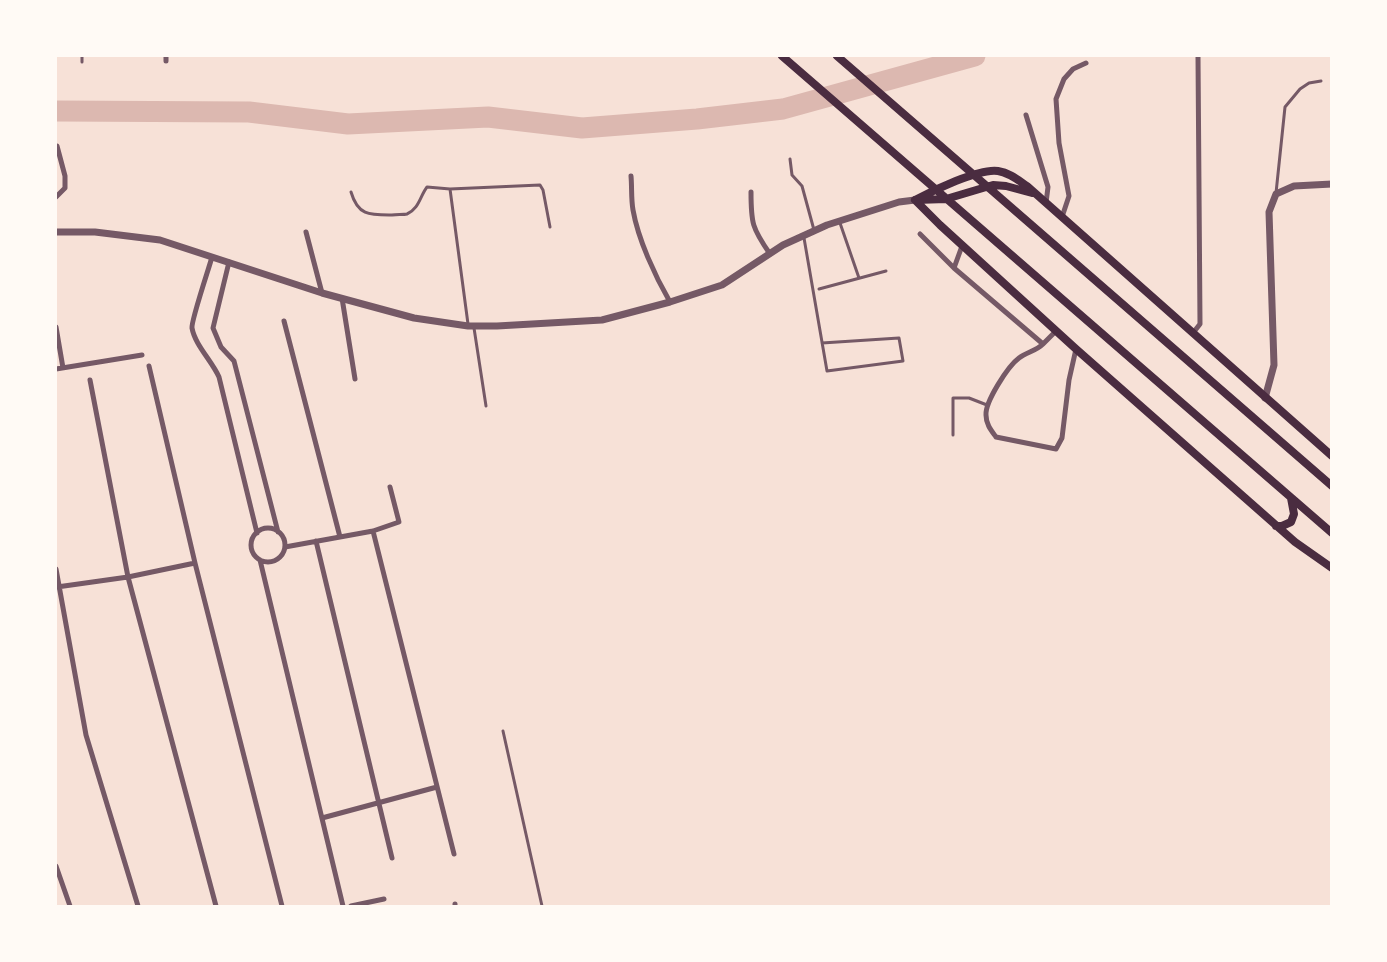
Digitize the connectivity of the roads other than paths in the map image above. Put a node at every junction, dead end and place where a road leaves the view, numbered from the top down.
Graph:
1 (82, 56) edge
2 (782, 56) edge
3 (837, 56) edge
4 (1198, 56) edge
5 (82, 62) dead end
6 (1086, 63) dead end
7 (1321, 81) dead end
8 (1026, 115) dead end
9 (57, 146) edge
10 (790, 159) dead end
11 (632, 176) dead end
12 (1332, 184) edge
13 (450, 189) junction
14 (351, 192) dead end
15 (751, 192) dead end
16 (1035, 194) junction
17 (1276, 194) junction
18 (56, 197) edge
19 (915, 200) junction
20 (1046, 203) junction
21 (1062, 217) junction
22 (839, 221) junction
23 (550, 227) dead end
24 (815, 231) junction
25 (56, 232) edge
26 (306, 232) dead end
27 (920, 234) dead end
28 (804, 236) junction
29 (963, 246) junction
30 (770, 254) junction
31 (213, 257) junction
32 (229, 262) junction
33 (954, 268) junction
34 (886, 271) dead end
35 (859, 278) junction
36 (819, 289) dead end
37 (322, 293) junction
38 (342, 298) junction
39 (670, 302) junction
40 (284, 321) dead end
41 (471, 326) junction
42 (56, 327) edge
43 (1056, 331) junction
44 (1193, 333) junction
45 (822, 343) junction
46 (1043, 344) junction
47 (1076, 349) junction
48 (142, 355) dead end
49 (149, 366) dead end
50 (63, 368) junction
51 (56, 369) edge
52 (355, 379) dead end
53 (90, 380) dead end
54 (1264, 398) junction
55 (486, 406) dead end
56 (988, 406) junction
57 (953, 435) dead end
58 (1332, 456) edge
59 (1332, 486) edge
60 (390, 487) dead end
61 (1291, 498) junction
62 (1276, 526) junction
63 (374, 531) junction
64 (278, 532) junction
65 (257, 533) junction
66 (1332, 533) edge
67 (340, 537) junction
68 (316, 541) junction
69 (285, 547) junction
70 (260, 560) junction
71 (195, 563) junction
72 (1332, 568) edge
73 (56, 569) edge
74 (128, 577) junction
75 (1332, 578) edge
76 (57, 587) edge
77 (1332, 621) edge
78 (503, 731) dead end
79 (437, 787) junction
80 (379, 803) junction
81 (322, 818) junction
82 (454, 854) dead end
83 (392, 858) dead end
84 (56, 866) edge
85 (384, 899) dead end
86 (70, 906) edge
87 (138, 906) edge
88 (216, 906) edge
89 (282, 906) edge
90 (343, 906) edge
91 (351, 906) edge
92 (542, 906) edge

1 - 5 lane
2 - 61 main road
3 - 59 main road
4 - 44 street
6 - 21 street
7 - 17 lane
8 - 20 street
9 - 18 street
10 - 24 lane
11 - 39 street
12 - 17 street
13 - 14 lane
13 - 23 lane
13 - 41 lane
15 - 30 street
16 - 19 main road
16 - 19 main road
16 - 20 main road
17 - 54 street
19 - 22 street
19 - 29 main road
20 - 21 main road
21 - 44 main road
22 - 24 street
22 - 35 lane
24 - 28 street
25 - 31 street
26 - 37 street
27 - 33 street
28 - 30 street
28 - 45 lane
29 - 33 street
29 - 43 main road
30 - 39 street
31 - 32 street
31 - 65 street
32 - 37 street
32 - 64 street
33 - 46 street
34 - 35 lane
35 - 36 lane
37 - 38 street
38 - 41 street
38 - 52 street
39 - 41 street
40 - 67 street
41 - 55 lane
42 - 50 street
43 - 46 street
43 - 47 main road
44 - 54 main road
45 - 45 lane
46 - 56 street
47 - 56 street
47 - 62 main road
48 - 50 street
49 - 71 street
50 - 51 street
53 - 74 street
54 - 58 main road
56 - 57 lane
60 - 63 street
61 - 62 main road
61 - 66 main road
62 - 72 main road
63 - 67 street
63 - 79 street
64 - 65 street
64 - 69 street
65 - 70 street
67 - 68 street
68 - 69 street
68 - 80 street
69 - 70 street
70 - 81 street
71 - 74 street
71 - 89 street
73 - 76 street
74 - 76 street
74 - 88 street
75 - 77 lane
76 - 87 street
78 - 92 lane
79 - 80 street
79 - 82 street
80 - 81 street
80 - 83 street
81 - 90 street
84 - 86 street
85 - 91 street

